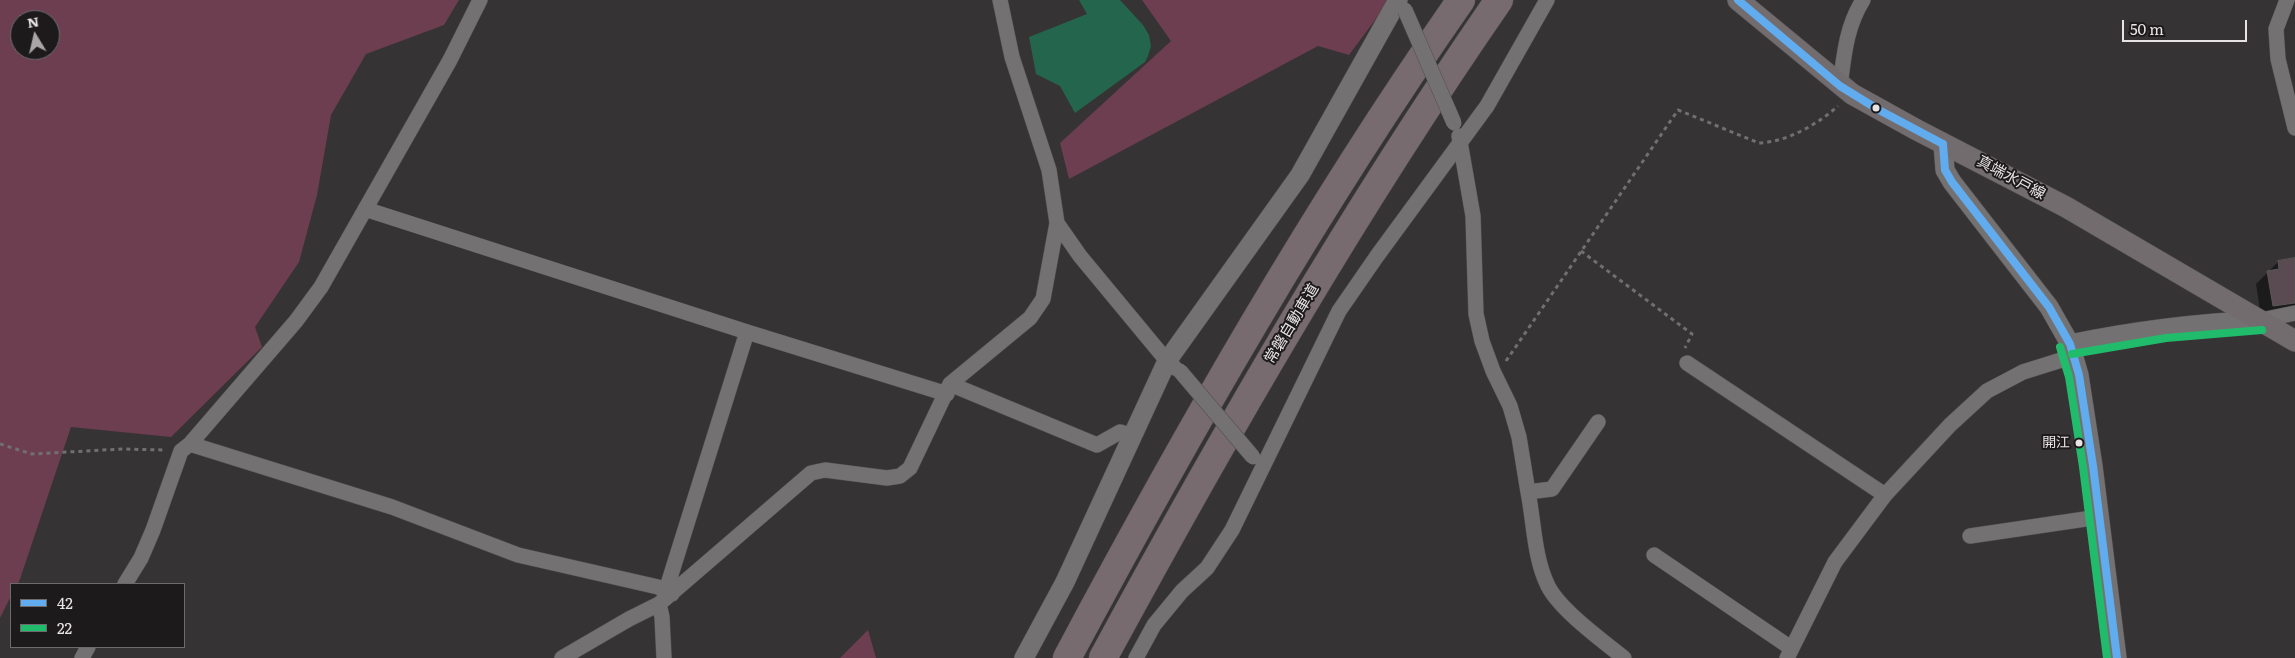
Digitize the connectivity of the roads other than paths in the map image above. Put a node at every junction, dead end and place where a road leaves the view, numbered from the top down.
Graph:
1 (480, 0) edge
2 (1000, 0) edge
3 (1460, 0) edge
4 (1499, 0) edge
5 (1547, 0) edge
6 (1738, 0) edge
7 (1863, 0) edge
8 (1401, 3) edge
9 (2288, 5) edge
10 (1846, 90) junction
11 (2295, 128) edge
12 (1461, 141) junction
13 (1943, 144) junction
14 (365, 208) junction
15 (1057, 224) junction
16 (2295, 313) edge
17 (2261, 320) junction
18 (748, 332) junction
19 (2295, 341) edge
20 (2072, 350) junction
21 (1688, 363) road end
22 (1173, 366) junction
23 (948, 389) junction
24 (1598, 422) dead end
25 (1133, 436) junction
26 (186, 447) junction
27 (1265, 467) junction
28 (1528, 492) junction
29 (1885, 495) junction
30 (2100, 517) junction
31 (1970, 536) dead end
32 (1654, 555) dead end
33 (126, 583) edge
34 (672, 594) junction
35 (659, 604) junction
36 (1789, 653) edge
37 (562, 658) edge
38 (664, 658) edge
39 (1024, 658) edge
40 (1067, 658) edge
41 (1103, 658) edge
42 (1136, 658) edge
43 (1624, 658) edge
44 (2117, 658) edge

1 - 14 street
2 - 15 street
3 - 40 highway, 常磐自動車道
4 - 41 highway, 常磐自動車道
5 - 12 street
6 - 10 main road, 真端水戸線
7 - 10 street
8 - 12 street, bridge
8 - 22 street
9 - 11 street
10 - 13 main road, 真端水戸線
12 - 27 street
12 - 28 street
13 - 17 main road, 真端水戸線
13 - 20 street
14 - 18 street
14 - 26 street
15 - 22 street
15 - 23 street
16 - 17 street
17 - 19 main road, 真端水戸線
17 - 20 street
18 - 23 street
18 - 34 street
20 - 29 street
20 - 30 street
21 - 29 street
22 - 25 street
22 - 27 street, bridge
23 - 25 street
23 - 34 street
24 - 28 street
25 - 39 street
26 - 33 street
26 - 34 street
27 - 42 street
28 - 43 street
29 - 36 street
30 - 31 street
30 - 44 street
32 - 36 street
34 - 35 street
35 - 37 street
35 - 38 street

